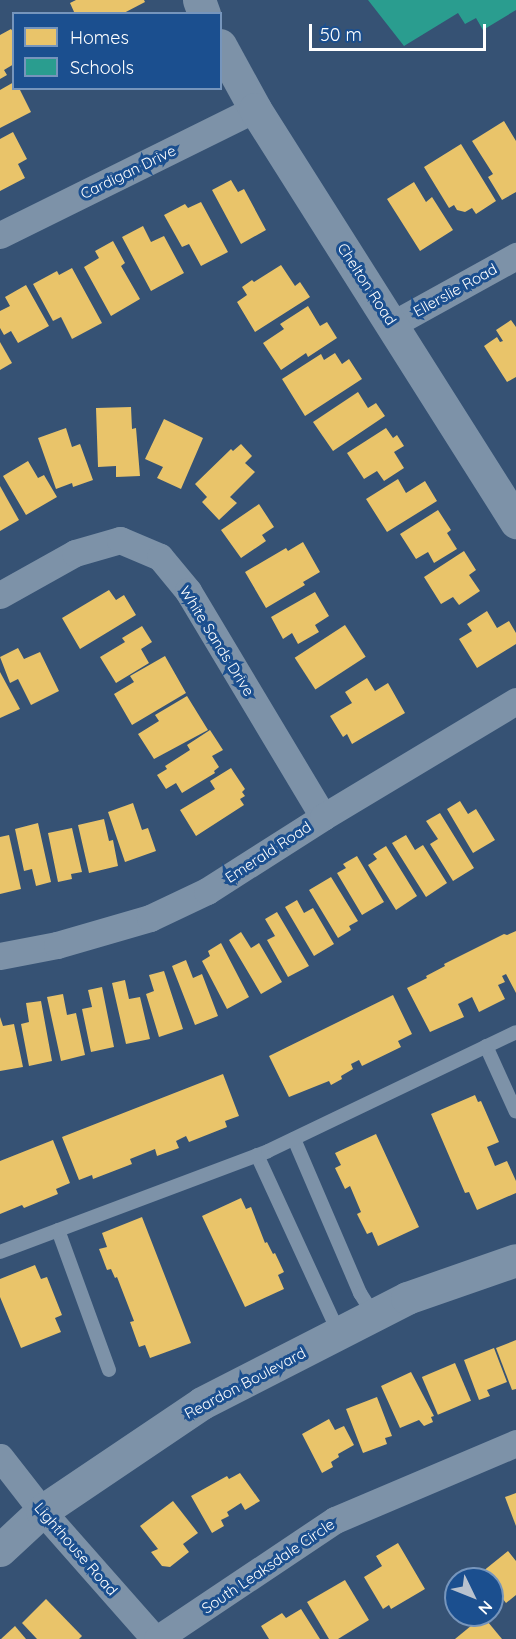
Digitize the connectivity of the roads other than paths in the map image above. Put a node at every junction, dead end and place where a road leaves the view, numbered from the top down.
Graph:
1 (222, 49) edge
2 (255, 109) junction
3 (0, 236) edge
4 (516, 256) edge
5 (393, 324) junction
6 (516, 522) edge
7 (0, 595) edge
8 (516, 701) edge
9 (323, 817) junction
10 (0, 956) edge
11 (516, 1032) edge
12 (486, 1046) junction
13 (516, 1112) edge
14 (294, 1139) junction
15 (257, 1155) junction
16 (58, 1230) junction
17 (0, 1252) edge
18 (516, 1260) edge
19 (374, 1315) junction
20 (339, 1333) junction
21 (109, 1370) dead end
22 (516, 1443) edge
23 (0, 1457) edge
24 (42, 1511) junction
25 (0, 1550) edge
26 (156, 1639) edge

1 - 2 street, Chelton Road
2 - 3 street, Cardigan Drive
2 - 5 street, Chelton Road
4 - 5 street, Ellerslie Road
5 - 6 street, Chelton Road
7 - 9 street, White Sands Drive
8 - 9 street, Emerald Road
9 - 10 street, Emerald Road
11 - 12 lane
12 - 13 lane
12 - 14 lane
14 - 15 lane
14 - 19 lane
15 - 16 lane
15 - 20 lane
16 - 17 lane
16 - 21 lane
18 - 19 street, Reardon Boulevard
19 - 20 street, Reardon Boulevard
20 - 24 street, Reardon Boulevard
22 - 26 street, South Leaksdale Circle
23 - 24 street, Lighthouse Road
24 - 25 street, Reardon Boulevard
24 - 26 street, Lighthouse Road

